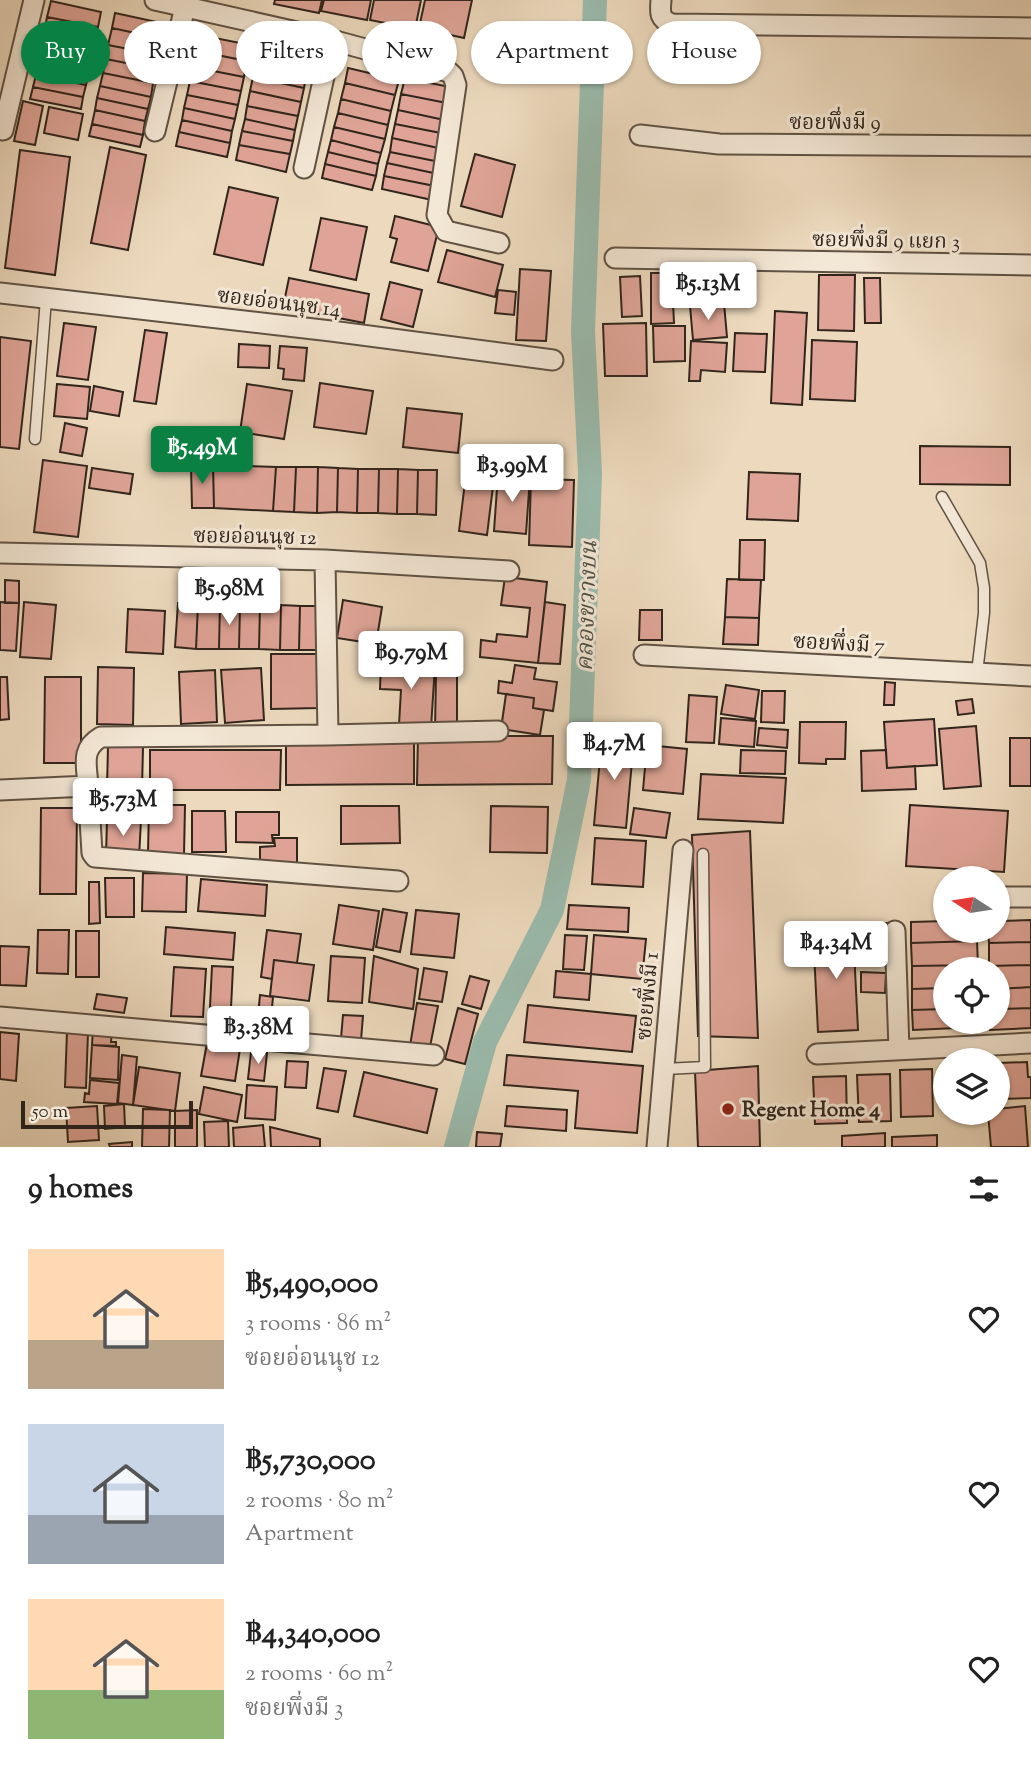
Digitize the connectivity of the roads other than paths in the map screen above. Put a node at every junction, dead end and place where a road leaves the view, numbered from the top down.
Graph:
1 (34, 0) edge
2 (155, 0) edge
3 (660, 0) edge
4 (184, 7) junction
5 (247, 21) edge
6 (1031, 28) edge
7 (348, 44) edge
8 (322, 84) edge
9 (2, 130) dead end
10 (155, 131) dead end
11 (640, 135) dead end
12 (1031, 146) edge
13 (304, 168) dead end
14 (499, 243) dead end
15 (615, 258) dead end
16 (1031, 265) edge
17 (0, 293) edge
18 (46, 299) junction
19 (553, 360) dead end
20 (35, 439) dead end
21 (942, 497) dead end
22 (0, 553) edge
23 (325, 561) junction
24 (509, 571) dead end
25 (644, 655) dead end
26 (977, 673) junction
27 (1031, 676) edge
28 (498, 731) dead end
29 (328, 735) junction
30 (88, 786) junction
31 (0, 790) edge
32 (683, 850) dead end
33 (703, 854) dead end
34 (398, 881) dead end
35 (1010, 897) edge
36 (1031, 897) edge
37 (895, 931) dead end
38 (0, 1017) edge
39 (1031, 1043) edge
40 (899, 1049) junction
41 (817, 1054) dead end
42 (434, 1055) dead end
43 (664, 1069) junction
44 (657, 1147) edge

1 - 9 street
2 - 4 street
3 - 6 street
4 - 5 street
4 - 10 street
7 - 14 street
8 - 13 street
11 - 12 street, ซอยพึ่งมี 9
15 - 16 street, ซอยพึ่งมี 9 แยก 3
17 - 18 street, ซอยอ่อนนุช 14
18 - 19 street, ซอยอ่อนนุช 14
18 - 20 lane
21 - 26 lane
22 - 23 street, ซอยอ่อนนุช 12
23 - 24 street, ซอยอ่อนนุช 12
23 - 29 street
25 - 26 street, ซอยพึ่งมี 7
26 - 27 street, ซอยพึ่งมี 7
28 - 29 street
29 - 30 street
30 - 31 street
30 - 34 street
32 - 43 street, ซอยพึ่งมี 1
33 - 43 lane
35 - 36 street
37 - 40 street
38 - 42 street
39 - 40 street
40 - 41 street
43 - 44 street, ซอยพึ่งมี 1

